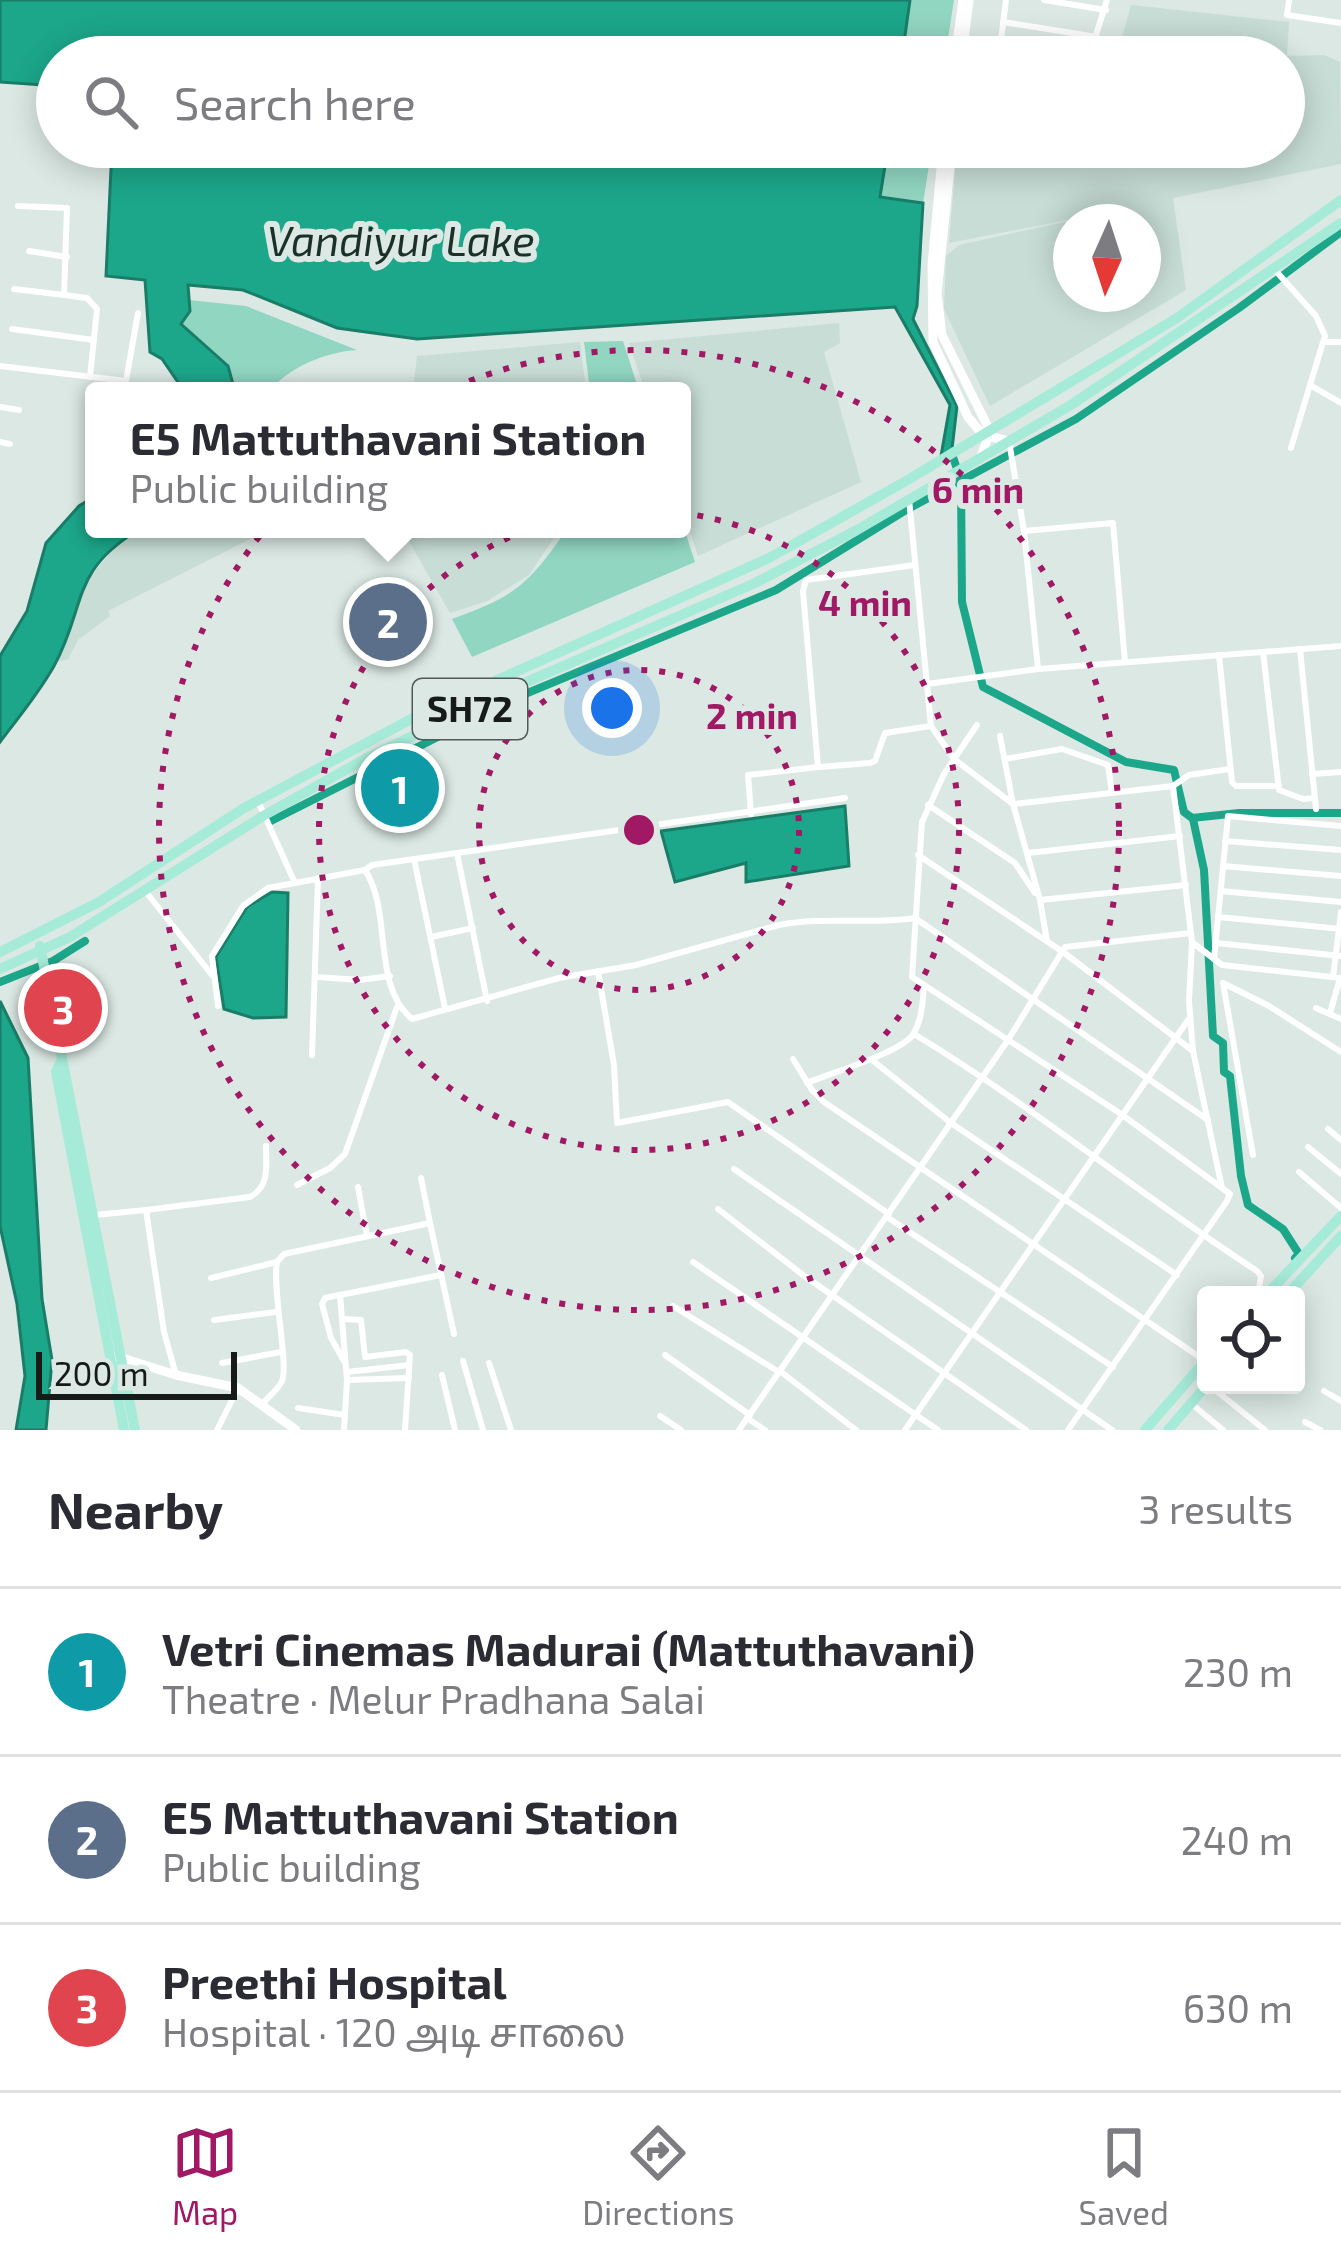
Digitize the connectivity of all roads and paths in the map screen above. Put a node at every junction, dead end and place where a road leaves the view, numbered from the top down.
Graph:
1 (966, 0) edge
2 (1006, 0) edge
3 (1044, 0) edge
4 (1107, 0) edge
5 (1289, 0) edge
6 (1106, 10) junction
7 (1003, 22) junction
8 (1341, 23) edge
9 (962, 36) edge
10 (1001, 36) edge
11 (1085, 36) edge
12 (1098, 36) edge
13 (945, 168) edge
14 (946, 168) edge
15 (1341, 200) edge
16 (18, 206) dead end
17 (1341, 223) edge
18 (29, 251) dead end
19 (67, 257) junction
20 (1279, 275) junction
21 (14, 289) dead end
22 (64, 295) junction
23 (138, 313) dead end
24 (12, 329) dead end
25 (94, 340) junction
26 (1324, 342) junction
27 (1341, 342) edge
28 (0, 366) edge
29 (89, 377) junction
30 (1310, 385) junction
31 (1341, 403) edge
32 (0, 406) edge
33 (20, 410) dead end
34 (979, 412) junction
35 (968, 417) junction
36 (1008, 420) junction
37 (988, 434) junction
38 (0, 442) edge
39 (1010, 443) junction
40 (10, 444) dead end
41 (1291, 448) dead end
42 (956, 452) junction
43 (980, 458) junction
44 (910, 503) junction
45 (1024, 532) junction
46 (915, 565) junction
47 (1341, 646) edge
48 (1300, 649) junction
49 (1263, 652) junction
50 (1220, 655) junction
51 (1125, 662) junction
52 (1038, 669) junction
53 (927, 685) junction
54 (977, 725) dead end
55 (931, 726) junction
56 (1000, 736) dead end
57 (954, 759) junction
58 (1005, 759) junction
59 (818, 767) junction
60 (1230, 769) junction
61 (1341, 772) edge
62 (1312, 774) junction
63 (1175, 785) junction
64 (1279, 786) junction
65 (1112, 793) junction
66 (845, 798) dead end
67 (1315, 798) junction
68 (258, 801) junction
69 (1013, 804) junction
70 (928, 805) junction
71 (1316, 809) dead end
72 (751, 814) junction
73 (263, 816) junction
74 (1341, 826) edge
75 (1180, 836) junction
76 (1225, 841) junction
77 (1341, 850) edge
78 (457, 853) junction
79 (1027, 853) junction
80 (918, 855) junction
81 (413, 858) junction
82 (1223, 866) junction
83 (365, 869) junction
84 (1341, 876) edge
85 (318, 878) junction
86 (295, 883) junction
87 (1186, 885) junction
88 (145, 891) junction
89 (1221, 891) junction
90 (1040, 900) junction
91 (1341, 902) edge
92 (1341, 912) edge
93 (1218, 917) junction
94 (915, 918) junction
95 (472, 928) junction
96 (1340, 929) edge
97 (1191, 932) junction
98 (33, 936) junction
99 (430, 937) junction
100 (1047, 942) junction
101 (1192, 942) junction
102 (1216, 943) junction
103 (0, 952) edge
104 (1063, 952) junction
105 (1209, 956) junction
106 (1338, 956) edge
107 (39, 961) junction
108 (0, 969) edge
109 (598, 971) junction
110 (390, 976) junction
111 (316, 977) junction
112 (214, 978) junction
113 (1338, 978) edge
114 (924, 985) junction
115 (1036, 998) junction
116 (487, 1001) junction
117 (218, 1006) dead end
118 (398, 1006) junction
119 (446, 1008) junction
120 (1316, 1008) dead end
121 (1330, 1013) junction
122 (1190, 1017) junction
123 (1341, 1019) edge
124 (914, 1034) junction
125 (1176, 1037) junction
126 (1008, 1040) junction
127 (1193, 1052) junction
128 (1341, 1052) edge
129 (312, 1055) dead end
130 (794, 1060) dead end
131 (872, 1060) junction
132 (61, 1061) junction
133 (983, 1076) junction
134 (1147, 1076) junction
135 (807, 1083) junction
136 (1121, 1114) junction
137 (1208, 1120) junction
138 (952, 1123) junction
139 (1328, 1129) dead end
140 (1341, 1140) edge
141 (266, 1146) dead end
142 (1308, 1147) dead end
143 (1253, 1155) dead end
144 (1095, 1156) junction
145 (921, 1167) junction
146 (734, 1169) dead end
147 (1299, 1172) dead end
148 (1341, 1174) edge
149 (421, 1178) dead end
150 (296, 1184) dead end
151 (358, 1187) dead end
152 (1222, 1187) junction
153 (1065, 1198) junction
154 (718, 1209) dead end
155 (146, 1210) junction
156 (1341, 1212) edge
157 (95, 1215) junction
158 (888, 1215) junction
159 (430, 1223) junction
160 (367, 1235) junction
161 (1202, 1235) junction
162 (1341, 1236) edge
163 (1034, 1244) junction
164 (1321, 1248) junction
165 (859, 1256) junction
166 (277, 1262) junction
167 (694, 1262) dead end
168 (441, 1275) junction
169 (1177, 1275) junction
170 (211, 1278) dead end
171 (1262, 1286) edge
172 (1273, 1286) edge
173 (1294, 1286) edge
174 (1000, 1292) junction
175 (833, 1294) junction
176 (340, 1295) junction
177 (674, 1306) dead end
178 (277, 1312) junction
179 (343, 1319) junction
180 (214, 1320) dead end
181 (1144, 1322) junction
182 (970, 1332) junction
183 (454, 1334) dead end
184 (804, 1336) junction
185 (281, 1352) junction
186 (665, 1355) dead end
187 (1197, 1355) edge
188 (117, 1356) junction
189 (463, 1361) dead end
190 (222, 1363) dead end
191 (490, 1363) dead end
192 (410, 1365) junction
193 (1113, 1367) junction
194 (1197, 1369) edge
195 (346, 1372) junction
196 (780, 1372) junction
197 (943, 1373) junction
198 (176, 1375) junction
199 (442, 1376) dead end
200 (409, 1378) junction
201 (238, 1388) junction
202 (1324, 1390) dead end
203 (1199, 1394) edge
204 (1219, 1394) edge
205 (1341, 1401) edge
206 (1190, 1403) junction
207 (260, 1406) junction
208 (298, 1408) dead end
209 (1083, 1408) junction
210 (916, 1414) junction
211 (344, 1415) junction
212 (660, 1416) dead end
213 (748, 1416) junction
214 (1305, 1422) dead end
215 (134, 1430) edge
216 (217, 1430) edge
217 (296, 1430) edge
218 (344, 1430) edge
219 (405, 1430) edge
220 (455, 1430) edge
221 (483, 1430) edge
222 (511, 1430) edge
223 (681, 1430) edge
224 (739, 1430) edge
225 (765, 1430) edge
226 (856, 1430) edge
227 (905, 1430) edge
228 (938, 1430) edge
229 (1026, 1430) edge
230 (1068, 1430) edge
231 (1112, 1430) edge
232 (1145, 1430) edge
233 (1168, 1430) edge
234 (1223, 1430) edge
235 (1265, 1430) edge
236 (1320, 1430) edge

1 - 9 main road
2 - 7 street
3 - 6 street
4 - 6 street
5 - 8 street
6 - 12 street
7 - 10 street
7 - 11 street
13 - 35 main road
14 - 34 main road
15 - 36 main road, SH72
16 - 19 street
17 - 20 main road, SH72
18 - 19 street
19 - 22 street
20 - 26 street
20 - 39 main road, SH72
21 - 22 street
22 - 25 street
23 - 29 street
24 - 25 street
25 - 29 street
26 - 27 street
26 - 30 street
28 - 29 street
30 - 31 street
30 - 41 street
32 - 33 street
34 - 36 main road
34 - 37 main road
35 - 37 main road
35 - 42 main road
36 - 37 main road, SH72
37 - 39 main road
37 - 42 main road, SH72
37 - 43 main road
38 - 40 street
39 - 43 main road, SH72
39 - 45 street
42 - 68 main road, SH72
43 - 44 main road, SH72
44 - 46 street
44 - 73 main road, SH72
45 - 51 street
45 - 52 street
46 - 53 street
46 - 59 street
47 - 48 street
48 - 49 street
48 - 62 street
49 - 50 street
49 - 64 street
50 - 51 street
50 - 60 street
51 - 52 street
52 - 53 street
53 - 55 street
54 - 57 street
55 - 57 street
55 - 59 street
56 - 58 street
57 - 69 street
57 - 70 street
58 - 65 street
58 - 69 street
59 - 72 street
60 - 63 street
60 - 64 street
61 - 62 street
62 - 67 street
63 - 65 street
63 - 75 street
64 - 67 street
65 - 69 street
66 - 72 street
67 - 71 street
68 - 73 street
68 - 98 main road, SH72
69 - 79 street
70 - 80 street
70 - 90 street
72 - 78 street
73 - 86 street
73 - 88 main road, SH72
74 - 76 street
75 - 79 street
75 - 87 street
76 - 77 street
76 - 82 street
78 - 81 street
78 - 95 street
79 - 90 street
80 - 94 street
80 - 100 street
81 - 83 street
81 - 99 street
82 - 84 street
82 - 89 street
83 - 85 street
83 - 110 street
85 - 86 street
85 - 111 street
86 - 112 street
87 - 90 street
87 - 97 street
88 - 107 main road, SH72
88 - 112 street
89 - 91 street
89 - 93 street
90 - 100 street
92 - 96 street
93 - 96 street
93 - 102 street
94 - 109 street
94 - 114 street
94 - 115 street
95 - 99 street
95 - 116 street
96 - 106 street
97 - 101 street
97 - 104 street
98 - 103 main road, SH72
98 - 107 main road
99 - 119 street
100 - 104 street
101 - 105 street
101 - 122 street
102 - 105 street
102 - 106 street
104 - 115 street
104 - 125 street
105 - 113 street
106 - 113 street
107 - 108 main road, SH72
107 - 132 main road
109 - 116 street
109 - 158 street
110 - 111 street
110 - 118 street
111 - 129 street
112 - 117 street
113 - 121 street
114 - 124 street
114 - 126 street
115 - 126 street
115 - 134 street
116 - 119 street
118 - 119 street
118 - 150 street
120 - 121 street
121 - 123 street
122 - 125 street
122 - 127 street
124 - 131 street
124 - 133 street
125 - 127 street
125 - 134 street
126 - 133 street
126 - 136 street
127 - 137 street
128 - 143 street
130 - 135 street
131 - 135 street
131 - 138 street
132 - 157 main road
132 - 188 main road
133 - 138 street
133 - 144 street
134 - 136 street
134 - 137 street
135 - 145 street
136 - 144 street
136 - 152 street
137 - 152 street
138 - 145 street
138 - 153 street
139 - 140 street
141 - 155 street
142 - 148 street
144 - 153 street
144 - 161 street
145 - 158 street
145 - 163 street
146 - 165 street
147 - 156 street
149 - 159 street
151 - 160 street
152 - 161 street
153 - 163 street
153 - 169 street
154 - 175 street
155 - 157 street
155 - 198 street
156 - 164 main road
157 - 188 main road
158 - 165 street
158 - 174 street
159 - 160 street
159 - 168 street
160 - 166 street
161 - 169 street
161 - 171 street
162 - 164 main road
163 - 174 street
163 - 181 street
164 - 172 main road
164 - 173 main road
165 - 175 street
165 - 182 street
166 - 170 street
166 - 178 street
167 - 184 street
168 - 176 street
168 - 183 street
169 - 181 street
174 - 182 street
174 - 193 street
175 - 184 street
175 - 197 street
176 - 179 street
176 - 195 street
177 - 196 street
178 - 180 street
178 - 185 street
179 - 192 street
179 - 195 street
181 - 187 street
181 - 193 street
182 - 197 street
182 - 209 street
184 - 196 street
184 - 210 street
185 - 190 street
185 - 207 street
186 - 213 street
188 - 198 main road
188 - 215 main road
189 - 221 street
191 - 222 street
192 - 195 street
192 - 200 street
193 - 209 street
194 - 232 main road
195 - 200 street
195 - 211 street
196 - 213 street
196 - 226 street
197 - 210 street
197 - 229 street
198 - 201 main road
199 - 220 street
200 - 219 street
201 - 207 main road
201 - 216 street
202 - 205 street
203 - 206 main road
204 - 235 street
206 - 233 main road
206 - 234 street
207 - 217 main road
208 - 211 street
209 - 230 street
209 - 231 street
210 - 227 street
210 - 228 street
211 - 218 street
212 - 223 street
213 - 224 street
213 - 225 street
214 - 236 street

